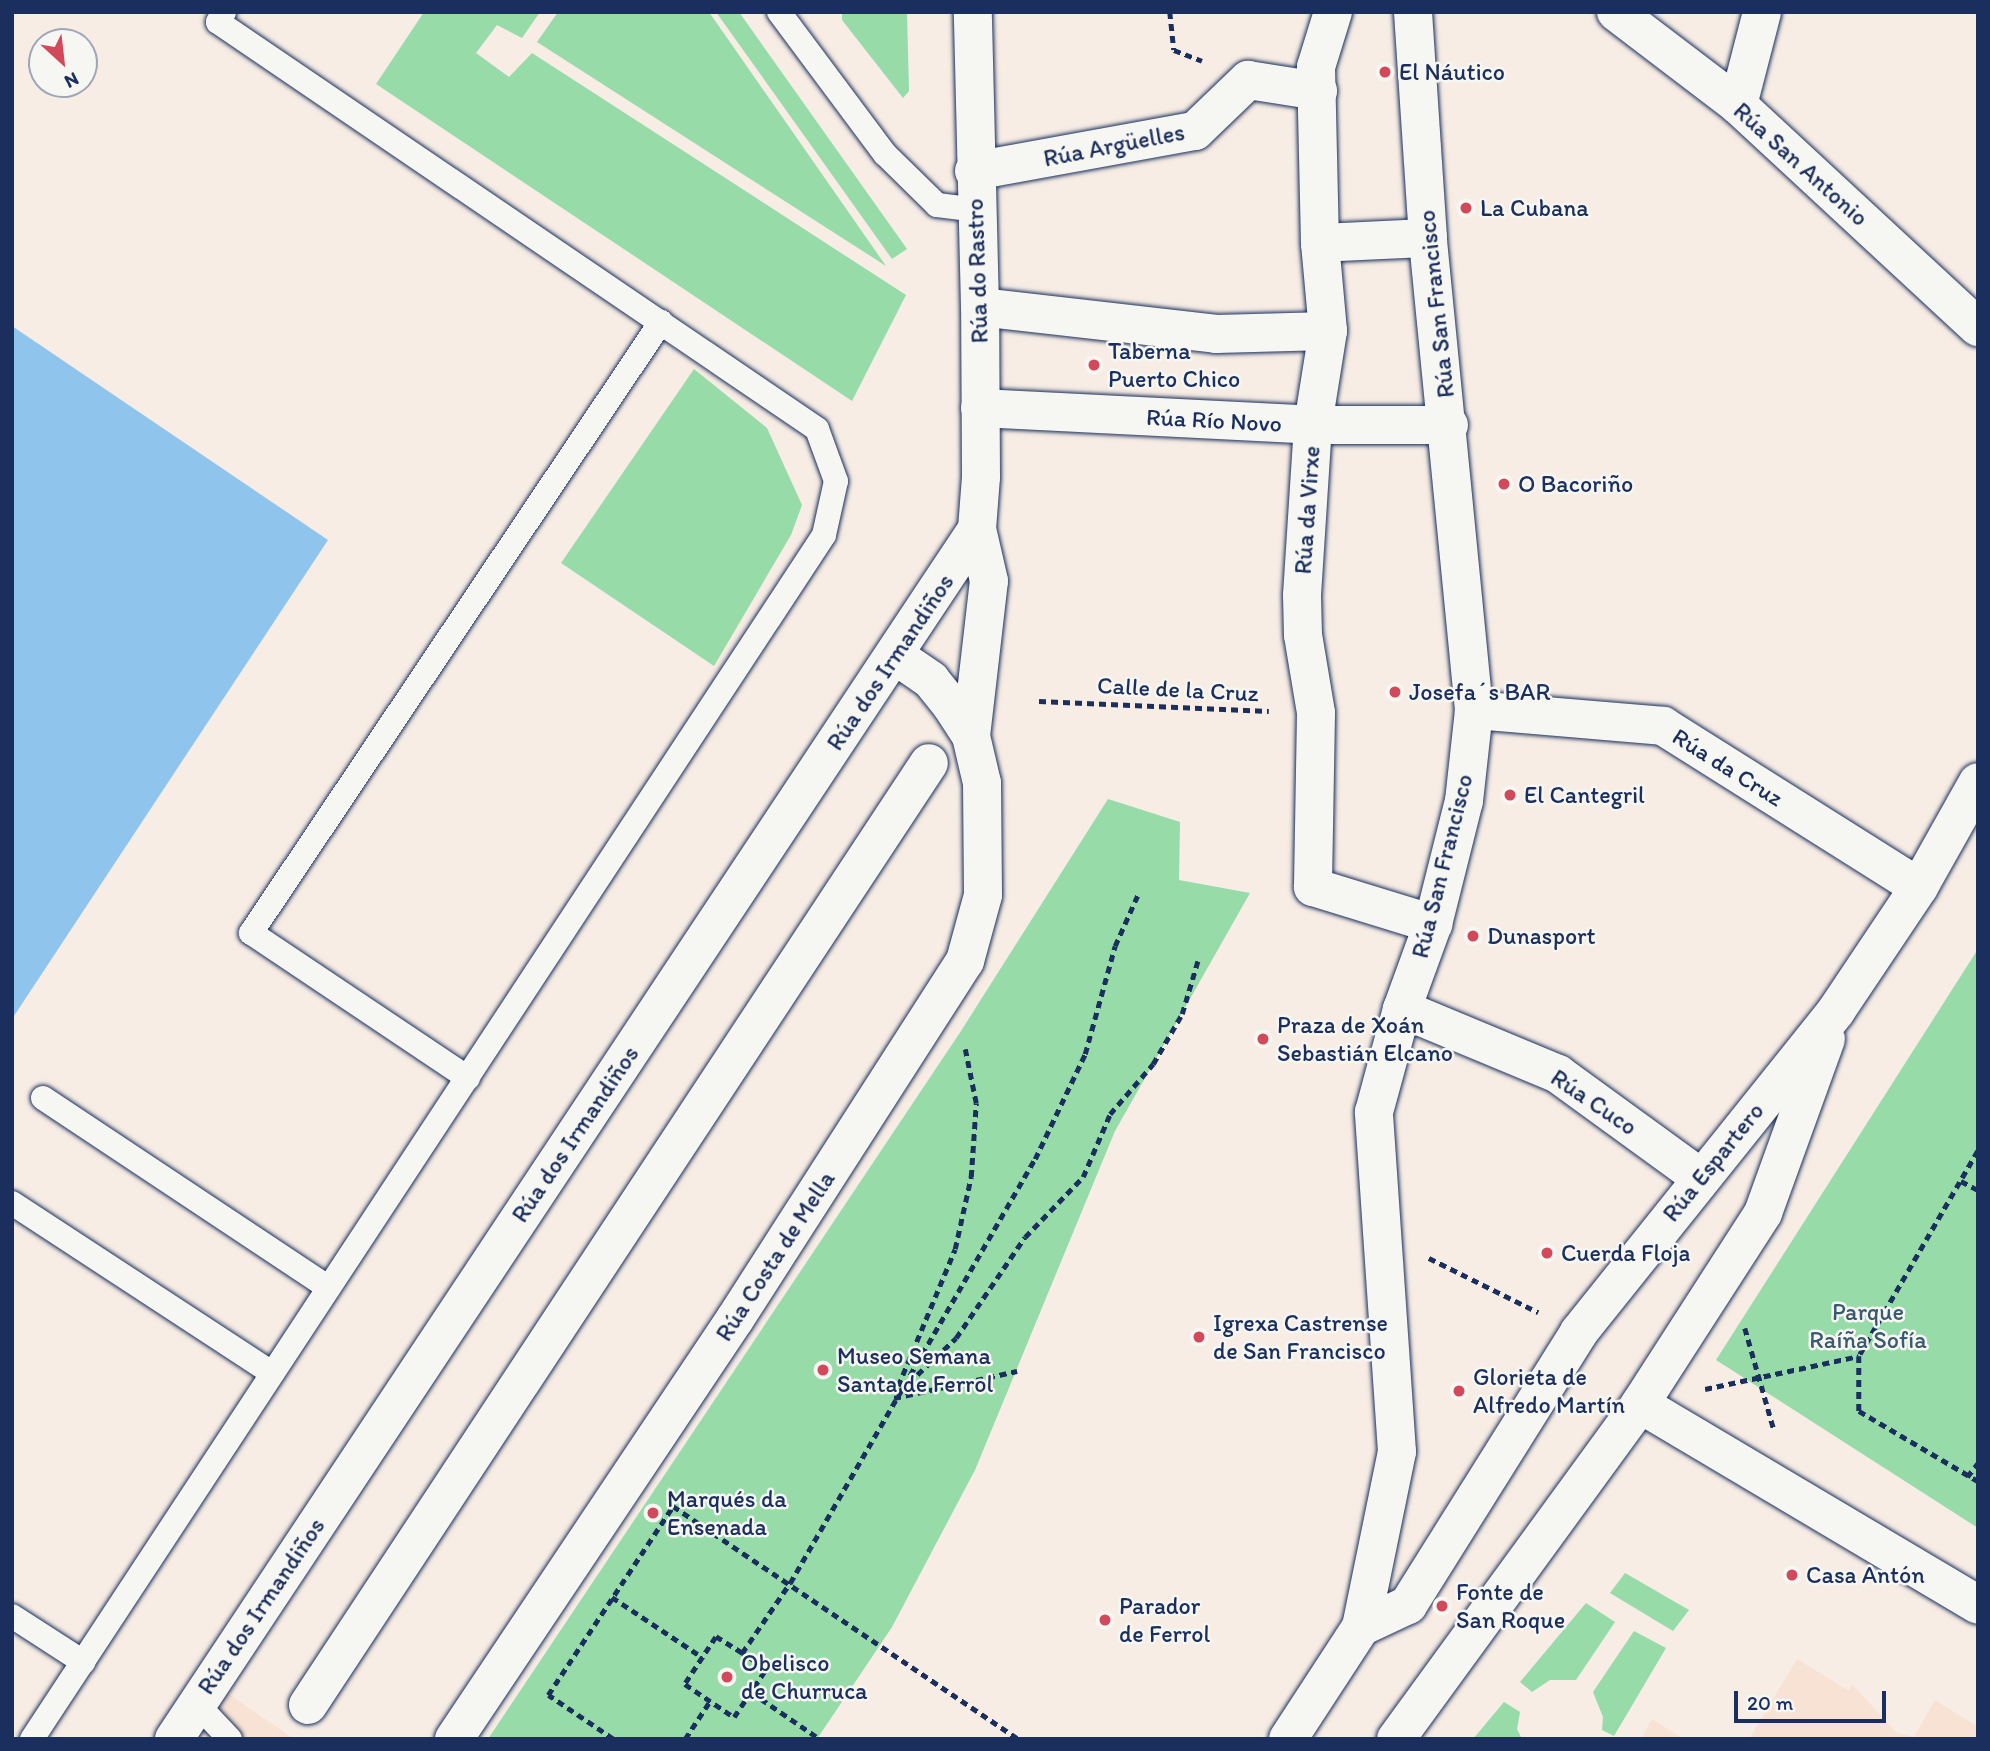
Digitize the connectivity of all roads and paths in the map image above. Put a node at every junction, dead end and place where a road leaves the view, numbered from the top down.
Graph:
1 (224, 12) edge
2 (779, 12) edge
3 (973, 12) edge
4 (1170, 12) edge
5 (1333, 12) edge
6 (1413, 12) edge
7 (1616, 12) edge
8 (1762, 12) edge
9 (1248, 80) junction
10 (1318, 91) junction
11 (1738, 105) junction
12 (974, 171) junction
13 (976, 210) junction
14 (1429, 238) junction
15 (1320, 243) junction
16 (980, 307) junction
17 (661, 322) junction
18 (1978, 327) edge
19 (1328, 331) junction
20 (979, 408) junction
21 (1313, 425) junction
22 (1449, 425) junction
23 (977, 530) junction
24 (895, 656) junction
25 (1039, 701) dead end
26 (1474, 710) junction
27 (1316, 713) junction
28 (971, 736) junction
29 (929, 763) dead end
30 (1978, 782) edge
31 (1919, 887) junction
32 (1139, 892) dead end
33 (1433, 924) junction
34 (1198, 960) dead end
35 (1402, 1009) junction
36 (1836, 1011) junction
37 (964, 1043) dead end
38 (468, 1078) junction
39 (43, 1098) dead end
40 (1978, 1151) edge
41 (1700, 1177) junction
42 (1961, 1181) junction
43 (1978, 1190) edge
44 (12, 1203) edge
45 (1381, 1235) junction
46 (1728, 1267) junction
47 (328, 1287) junction
48 (1579, 1332) junction
49 (1859, 1356) junction
50 (1017, 1371) dead end
51 (272, 1373) junction
52 (1759, 1377) junction
53 (892, 1398) junction
54 (1640, 1404) junction
55 (1978, 1463) edge
56 (1967, 1478) junction
57 (1978, 1481) edge
58 (1791, 1495) junction
59 (790, 1583) junction
60 (612, 1597) junction
61 (1978, 1605) edge
62 (12, 1616) edge
63 (1361, 1627) junction
64 (742, 1653) junction
65 (702, 1657) junction
66 (83, 1662) junction
67 (751, 1692) junction
68 (710, 1701) junction
69 (197, 1704) junction
70 (308, 1705) dead end
71 (32, 1739) edge
72 (174, 1739) edge
73 (230, 1739) edge
74 (454, 1739) edge
75 (613, 1739) edge
76 (685, 1739) edge
77 (820, 1739) edge
78 (1018, 1739) edge
79 (1288, 1739) edge
80 (1396, 1739) edge

1 - 17 lane
2 - 13 lane
3 - 12 street, Rúa do Rastro
4 - 9 path
5 - 10 street, Rúa da Virxe
6 - 14 street, Rúa San Francisco
7 - 11 street, Rúa San Antonio
8 - 11 street
9 - 10 street
9 - 12 street, Rúa Argüelles
10 - 15 street, Rúa da Virxe
11 - 18 street, Rúa San Antonio
12 - 13 street, Rúa do Rastro
13 - 16 street, Rúa do Rastro
14 - 15 street
14 - 22 street, Rúa San Francisco
15 - 19 street, Rúa da Virxe
16 - 19 street
16 - 20 street, Rúa do Rastro
17 - 38 lane
17 - 38 lane
19 - 21 street, Rúa da Virxe
20 - 21 street, Rúa Río Novo
20 - 23 street, Rúa do Rastro
21 - 22 street, Rúa Río Novo
21 - 27 street, Rúa da Virxe
22 - 26 street, Rúa San Francisco
23 - 24 street, Rúa dos Irmandiños
23 - 28 street, Rúa Costa de Mella
24 - 28 street, Rúa Costa de Mella
24 - 69 street, Rúa dos Irmandiños
25 - 27 path, Calle de la Cruz
26 - 31 street, Rúa da Cruz
26 - 33 street, Rúa San Francisco
27 - 33 street, Rúa da Virxe
28 - 74 street, Rúa Costa de Mella
29 - 70 street
30 - 31 street, Rúa Espartero
31 - 36 street, Rúa Espartero
32 - 53 path
33 - 35 street, Rúa San Francisco
34 - 53 path
35 - 41 street, Rúa Cuco
35 - 45 street, Rúa San Francisco
36 - 41 street, Rúa Espartero
36 - 46 street
37 - 53 path
38 - 47 lane
39 - 47 lane
40 - 42 path
41 - 48 street, Rúa Espartero
42 - 43 path
42 - 49 path
44 - 51 lane
45 - 48 path
45 - 63 street, Rúa San Francisco
46 - 52 path
46 - 54 street
47 - 51 lane
48 - 63 street, Rúa Espartero
49 - 52 path
49 - 56 path
50 - 53 path
51 - 66 lane
52 - 58 path
53 - 59 path
54 - 58 street
54 - 80 street
55 - 56 path
56 - 57 path
58 - 61 street
59 - 60 path
59 - 64 path
59 - 78 path
60 - 65 path
60 - 75 path
62 - 66 lane
63 - 79 street
64 - 65 path
64 - 67 path
65 - 68 path
66 - 71 lane
67 - 68 path
67 - 77 path
68 - 76 path
69 - 72 street, Rúa dos Irmandiños
69 - 73 lane

